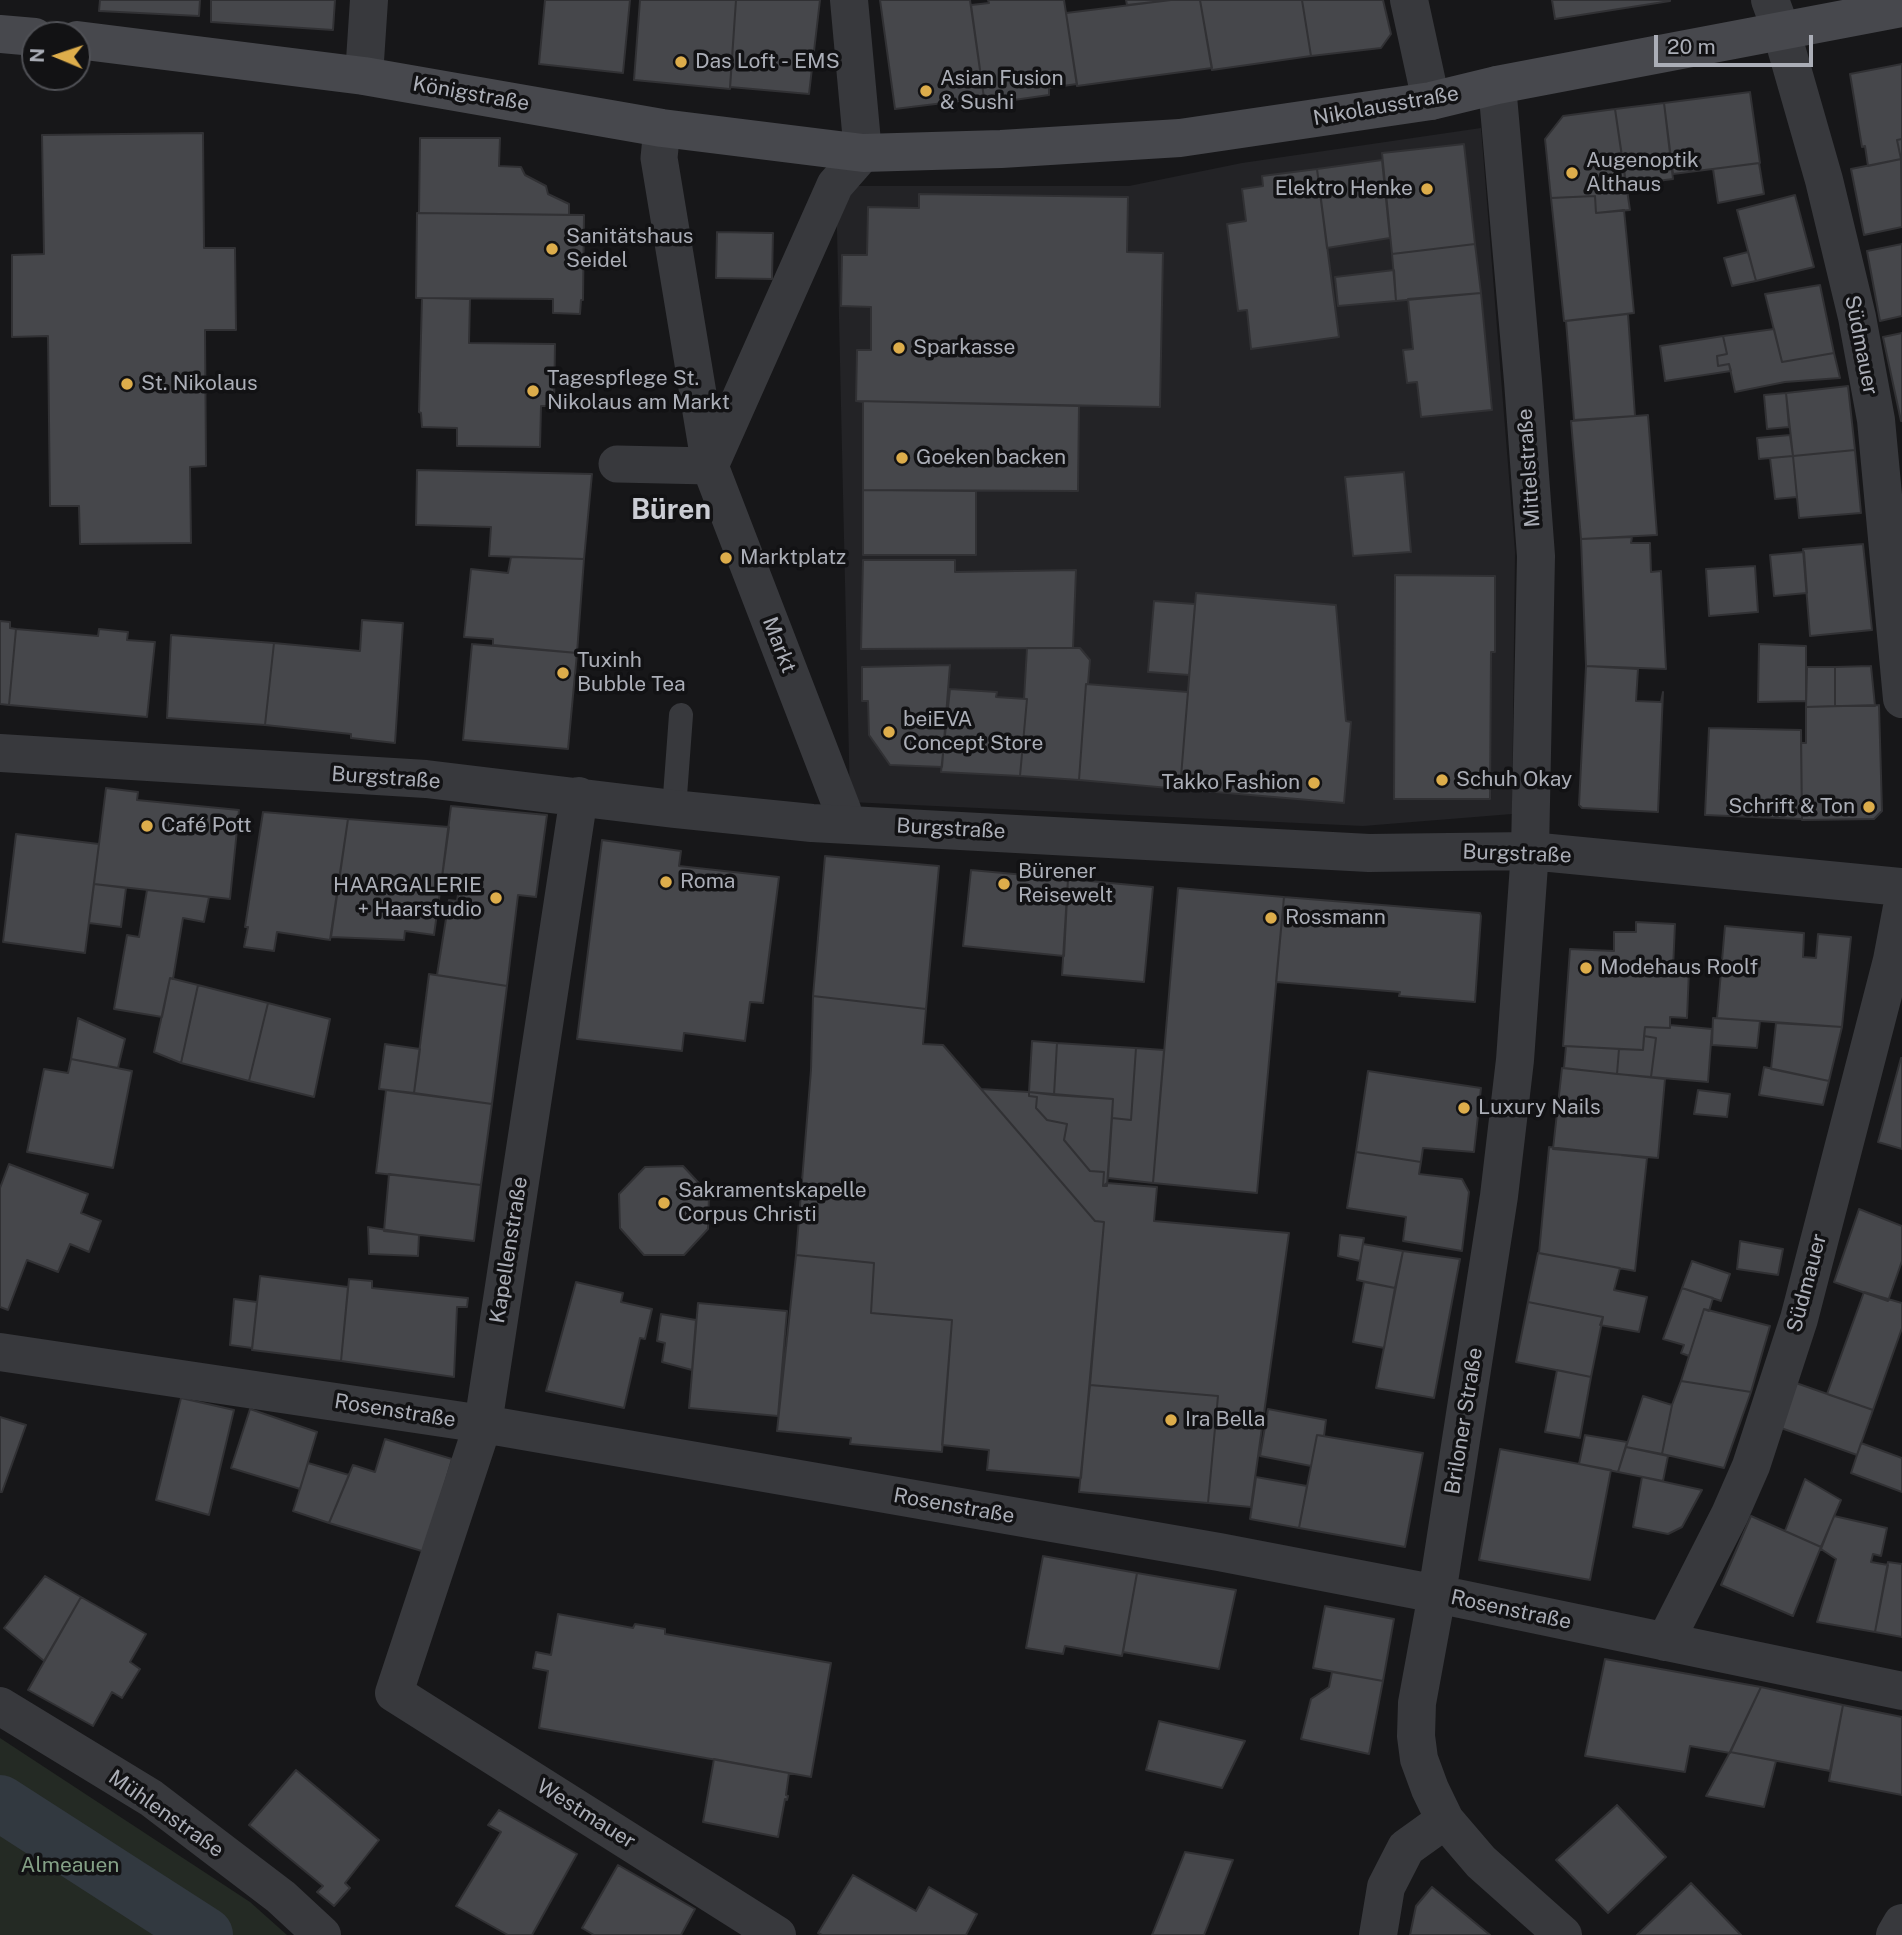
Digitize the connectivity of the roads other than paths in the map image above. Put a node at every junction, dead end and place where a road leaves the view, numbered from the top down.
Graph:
1 (369, 0) edge
2 (849, 0) edge
3 (1409, 0) edge
4 (1902, 8) edge
5 (1775, 15) edge
6 (0, 34) edge
7 (21, 36) edge
8 (91, 42) edge
9 (364, 76) junction
10 (1497, 85) junction
11 (1431, 100) junction
12 (662, 128) junction
13 (863, 153) junction
14 (617, 464) dead end
15 (710, 466) junction
16 (1902, 699) edge
17 (681, 715) dead end
18 (0, 753) edge
19 (579, 796) junction
20 (674, 809) junction
21 (842, 824) junction
22 (1530, 851) junction
23 (1902, 887) edge
24 (1902, 907) edge
25 (0, 1352) edge
26 (483, 1424) junction
27 (1437, 1594) junction
28 (1665, 1643) junction
29 (1902, 1690) edge
30 (394, 1693) joint
31 (0, 1706) edge
32 (1445, 1820) junction
33 (1902, 1923) edge
34 (322, 1935) edge
35 (777, 1935) edge
36 (1378, 1935) edge
37 (1563, 1935) edge
38 (1895, 1935) edge

1 - 9 street
2 - 13 street
3 - 11 street
4 - 5 main road, Nikolausstraße
5 - 10 main road, Nikolausstraße
5 - 16 street, Südmauer
6 - 7 main road
8 - 9 main road, Königstraße
9 - 12 main road, Königstraße
10 - 11 main road, Nikolausstraße
10 - 22 street, Mittelstraße
11 - 13 main road, Nikolausstraße
12 - 13 main road, Königstraße
12 - 15 street, Markt
13 - 15 street
14 - 15 street
15 - 21 street, Markt
17 - 20 lane
18 - 19 street, Burgstraße
19 - 20 street, Burgstraße
19 - 26 street, Kapellenstraße
20 - 21 street, Burgstraße
21 - 22 street, Burgstraße
22 - 23 street, Burgstraße
22 - 27 street, Briloner Straße
24 - 28 street, Südmauer
25 - 26 street, Rosenstraße
26 - 27 street, Rosenstraße
26 - 30 street, Kapellenstraße
27 - 28 street, Rosenstraße
27 - 32 street, Briloner Straße
28 - 29 street, Rosenstraße
30 - 35 street, Westmauer
31 - 34 street, Mühlenstraße
32 - 36 street
32 - 37 street, Briloner Straße
33 - 38 street

